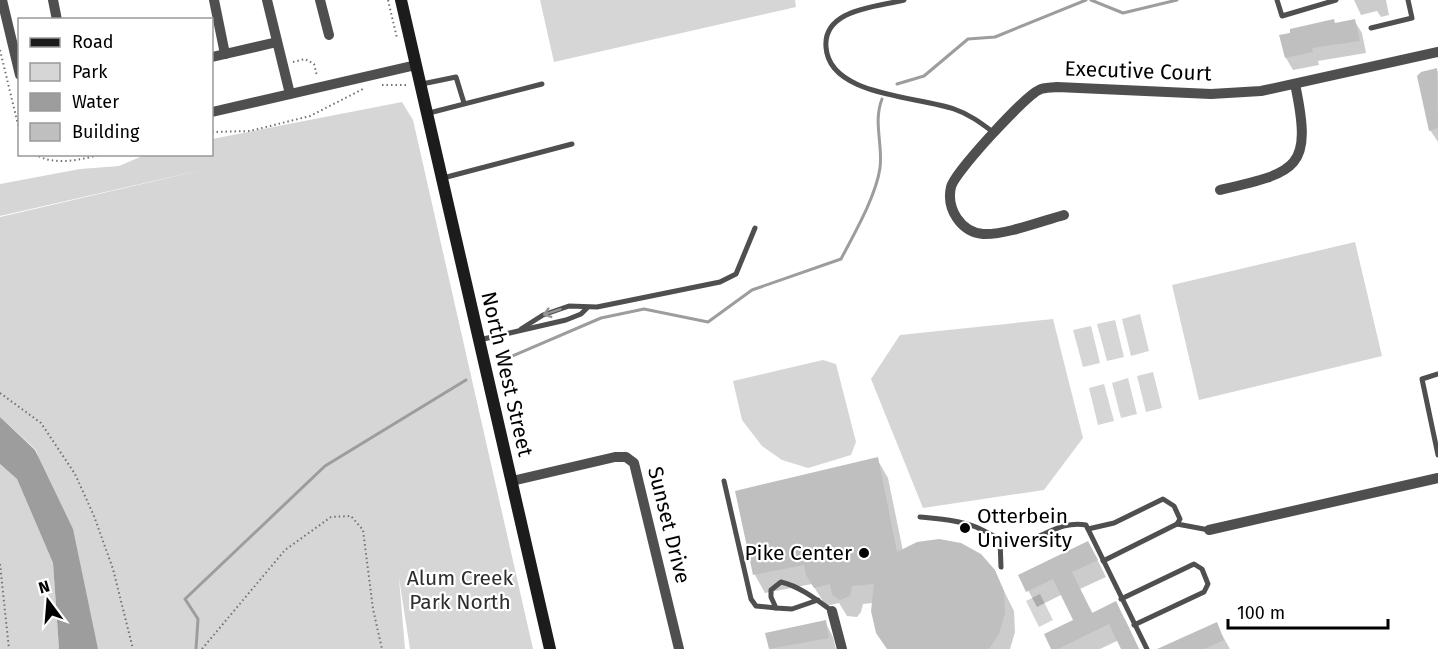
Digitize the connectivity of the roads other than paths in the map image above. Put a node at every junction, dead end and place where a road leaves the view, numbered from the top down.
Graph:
1 (2, 0) edge
2 (52, 0) edge
3 (214, 0) edge
4 (267, 0) edge
5 (320, 0) edge
6 (401, 0) edge
7 (904, 0) edge
8 (1278, 0) edge
9 (1336, 0) edge
10 (1408, 0) edge
11 (56, 18) edge
12 (1371, 28) dead end
13 (329, 34) dead end
14 (277, 42) junction
15 (1438, 52) edge
16 (225, 54) junction
17 (213, 57) edge
18 (416, 65) junction
19 (18, 67) edge
20 (542, 84) dead end
21 (1295, 84) junction
22 (412, 85) junction
23 (290, 94) junction
24 (464, 103) junction
25 (426, 111) junction
26 (213, 112) edge
27 (995, 133) junction
28 (572, 144) dead end
29 (442, 178) junction
30 (1220, 190) dead end
31 (1064, 215) dead end
32 (755, 228) dead end
33 (587, 308) junction
34 (521, 329) junction
35 (479, 340) junction
36 (1438, 374) edge
37 (1438, 455) edge
38 (1438, 478) edge
39 (512, 481) junction
40 (724, 481) dead end
41 (920, 517) dead end
42 (1177, 524) junction
43 (1088, 529) junction
44 (1209, 530) joint
45 (1000, 540) junction
46 (1103, 561) junction
47 (1001, 567) dead end
48 (1121, 599) junction
49 (818, 600) junction
50 (776, 608) junction
51 (832, 611) joint
52 (1134, 625) junction
53 (550, 649) edge
54 (679, 649) edge
55 (842, 649) edge
56 (1147, 649) edge

1 - 19 street
2 - 11 street
3 - 16 street
4 - 14 street
5 - 13 street
6 - 18 street, North West Street
7 - 27 lane
8 - 9 lane
10 - 12 lane
14 - 16 street
14 - 23 street
15 - 21 street, Executive Court
16 - 17 street
18 - 22 street, North West Street
18 - 23 street
20 - 24 lane
21 - 27 street, Executive Court
21 - 30 street
22 - 24 lane
22 - 25 street, North West Street
23 - 26 street
24 - 25 lane
25 - 29 street, North West Street
27 - 31 street, Executive Court
28 - 29 lane
29 - 35 street, North West Street
32 - 33 lane
33 - 34 lane
33 -> 34 lane
34 - 35 lane
35 - 39 street, North West Street
36 - 37 lane
38 - 44 street
39 - 53 street, North West Street
39 - 54 street, Sunset Drive
40 - 50 lane
41 - 45 lane
42 - 43 lane
42 - 44 lane
42 - 46 lane
43 - 45 lane
43 - 46 lane
45 - 47 lane
46 - 48 lane
48 - 52 lane
48 - 52 lane
49 - 50 lane
49 - 50 lane
49 - 51 lane
51 - 55 street
52 - 56 lane

